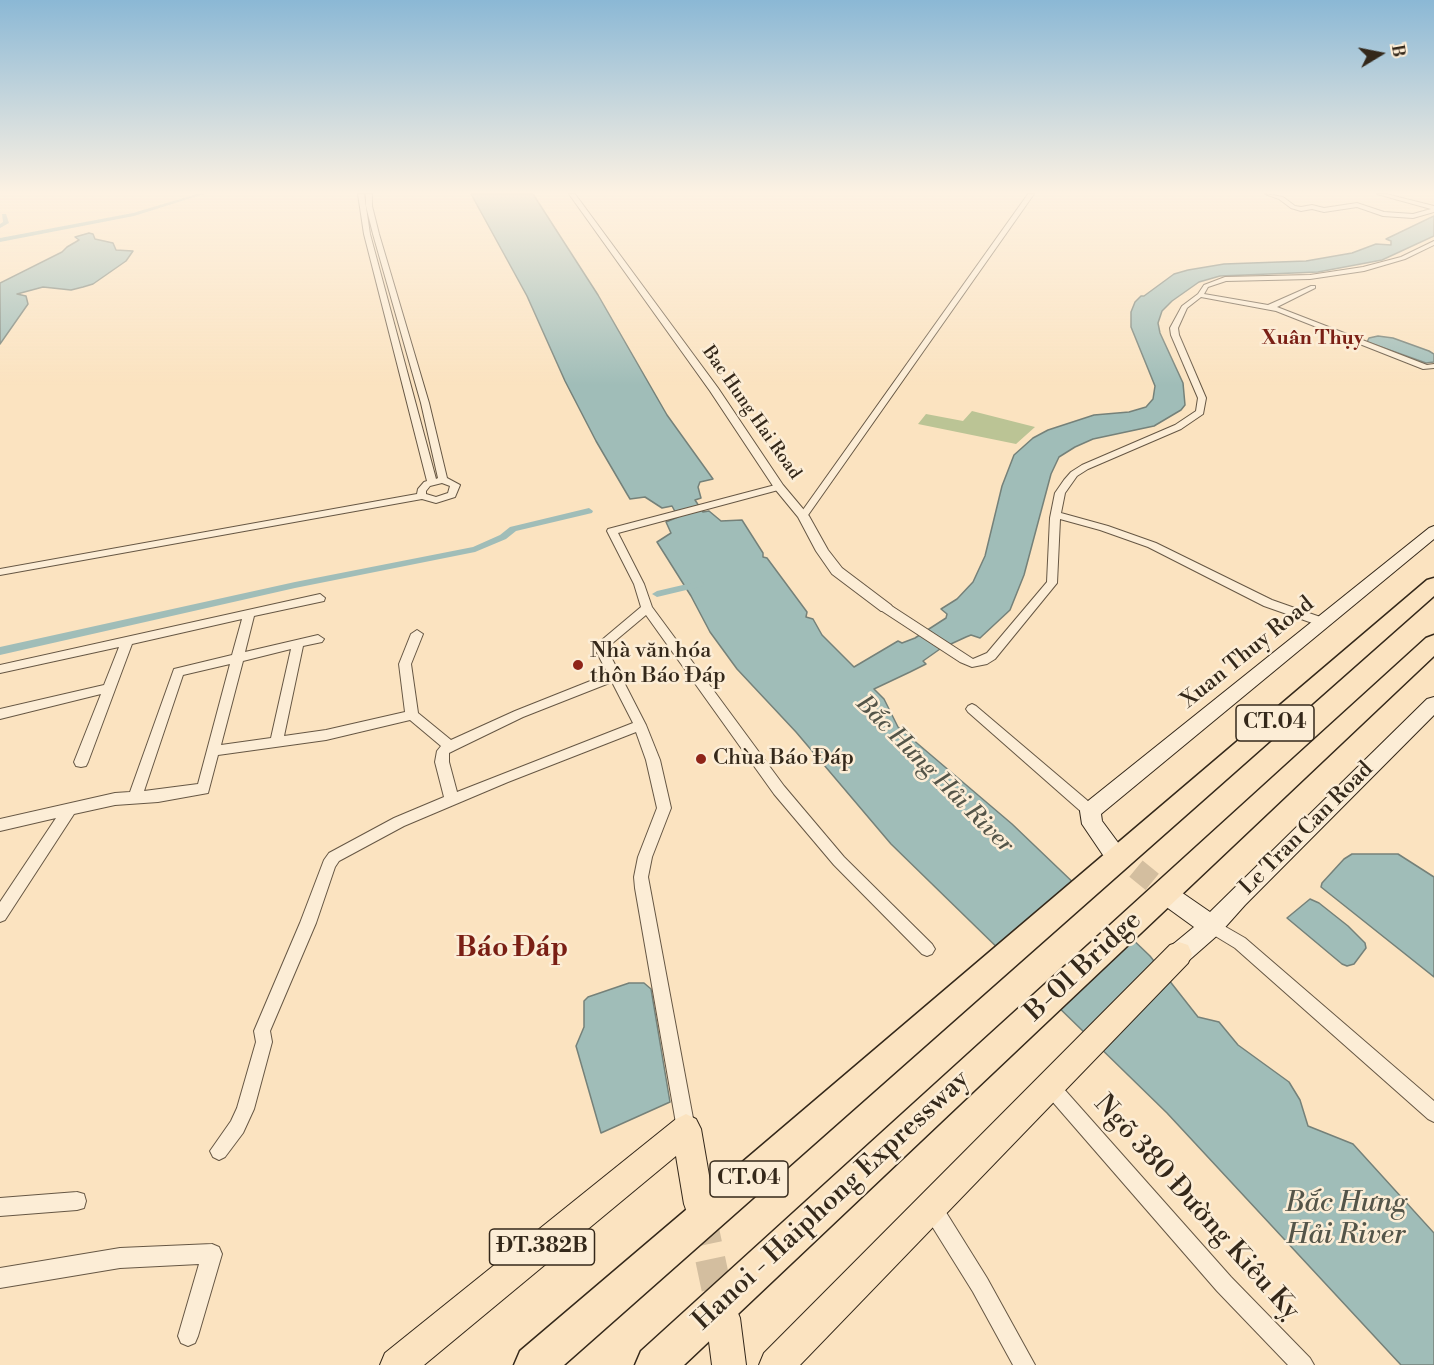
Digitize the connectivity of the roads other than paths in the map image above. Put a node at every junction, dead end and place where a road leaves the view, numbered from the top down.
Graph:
1 (373, 258) edge
2 (383, 258) edge
3 (618, 258) edge
4 (986, 258) edge
5 (1401, 258) edge
6 (386, 268) junction
7 (376, 270) junction
8 (1313, 286) dead end
9 (1200, 295) junction
10 (1270, 307) junction
11 (410, 353) junction
12 (398, 354) junction
13 (1430, 367) edge
14 (1434, 373) edge
15 (443, 480) junction
16 (432, 482) junction
17 (779, 486) junction
18 (422, 494) junction
19 (1056, 515) junction
20 (803, 516) junction
21 (1434, 531) edge
22 (138, 544) junction
23 (0, 566) edge
24 (0, 572) edge
25 (1434, 585) edge
26 (320, 598) dead end
27 (647, 608) junction
28 (886, 608) joint
29 (249, 614) junction
30 (1322, 622) junction
31 (417, 634) dead end
32 (318, 639) dead end
33 (127, 641) junction
34 (1434, 643) edge
35 (298, 644) junction
36 (237, 658) junction
37 (0, 669) edge
38 (613, 677) junction
39 (109, 688) junction
40 (1434, 704) edge
41 (972, 709) dead end
42 (0, 714) edge
43 (412, 716) junction
44 (640, 725) junction
45 (276, 742) junction
46 (450, 746) junction
47 (213, 751) junction
48 (81, 762) dead end
49 (135, 798) junction
50 (452, 800) junction
51 (69, 810) junction
52 (1090, 811) junction
53 (0, 825) edge
54 (1113, 855) junction
55 (1166, 897) junction
56 (0, 915) edge
57 (1212, 926) junction
58 (927, 949) dead end
59 (1179, 954) joint
60 (1008, 1037) joint
61 (1057, 1079) junction
62 (1434, 1113) edge
63 (686, 1129) junction
64 (219, 1151) dead end
65 (76, 1202) dead end
66 (699, 1204) tunnel mouth
67 (0, 1207) edge
68 (931, 1207) junction
69 (0, 1278) edge
70 (723, 1318) tunnel mouth
71 (188, 1336) dead end
72 (397, 1365) edge
73 (534, 1365) edge
74 (655, 1365) edge
75 (729, 1365) edge
76 (776, 1365) edge
77 (1024, 1365) edge
78 (1303, 1365) edge

1 - 7 street
2 - 6 street
3 - 17 street, Bac Hung Hai Road
4 - 20 street
5 - 9 street
6 - 7 street
6 - 11 street
7 - 12 street
8 - 10 street
9 - 10 street
9 - 19 street, Bac Hung Hai Road
10 - 13 street
11 - 12 street
11 - 15 street
12 - 16 street
13 - 14 street
15 - 16 street
15 - 18 street
16 - 18 street
17 - 20 street, Bac Hung Hai Road
17 - 27 street
18 - 22 street
19 - 28 street, Bac Hung Hai Road
19 - 30 street
20 - 28 street, Bac Hung Hai Road
21 - 30 main road, Xuan Thuy Road
22 - 23 street
22 - 24 street
25 - 54 highway, CT.04
26 - 29 street
27 - 38 street
27 - 58 street
29 - 33 street
29 - 36 street
30 - 52 main road, Xuan Thuy Road
31 - 43 street
32 - 35 street
33 - 37 street
33 - 39 street
34 - 55 highway, CT.04
35 - 36 street
35 - 45 street
36 - 47 street
36 - 49 street
38 - 44 street
38 - 46 street
39 - 42 street
39 - 48 street
40 - 57 main road, Le Tran Can Road
41 - 52 street
43 - 45 street
43 - 46 street
44 - 50 street
44 - 63 street
45 - 47 street
46 - 50 street
47 - 49 street
49 - 51 street
50 - 64 street
51 - 53 street
51 - 56 street
52 - 54 main road
54 - 73 highway, CT.04
55 - 57 main road
55 - 60 highway, B-01 Bridge / CT.04
57 - 59 main road, Le Tran Can Road
57 - 62 street
59 - 61 main road
60 - 74 highway, Hanoi - Haiphong Expressway / CT.04
61 - 68 main road
61 - 78 street, Ngõ 380 Đường Kiêu Kỵ
63 - 66 main road
63 - 72 main road, ĐT.382B
65 - 67 street
68 - 76 main road
68 - 77 street
69 - 71 street
70 - 75 main road

